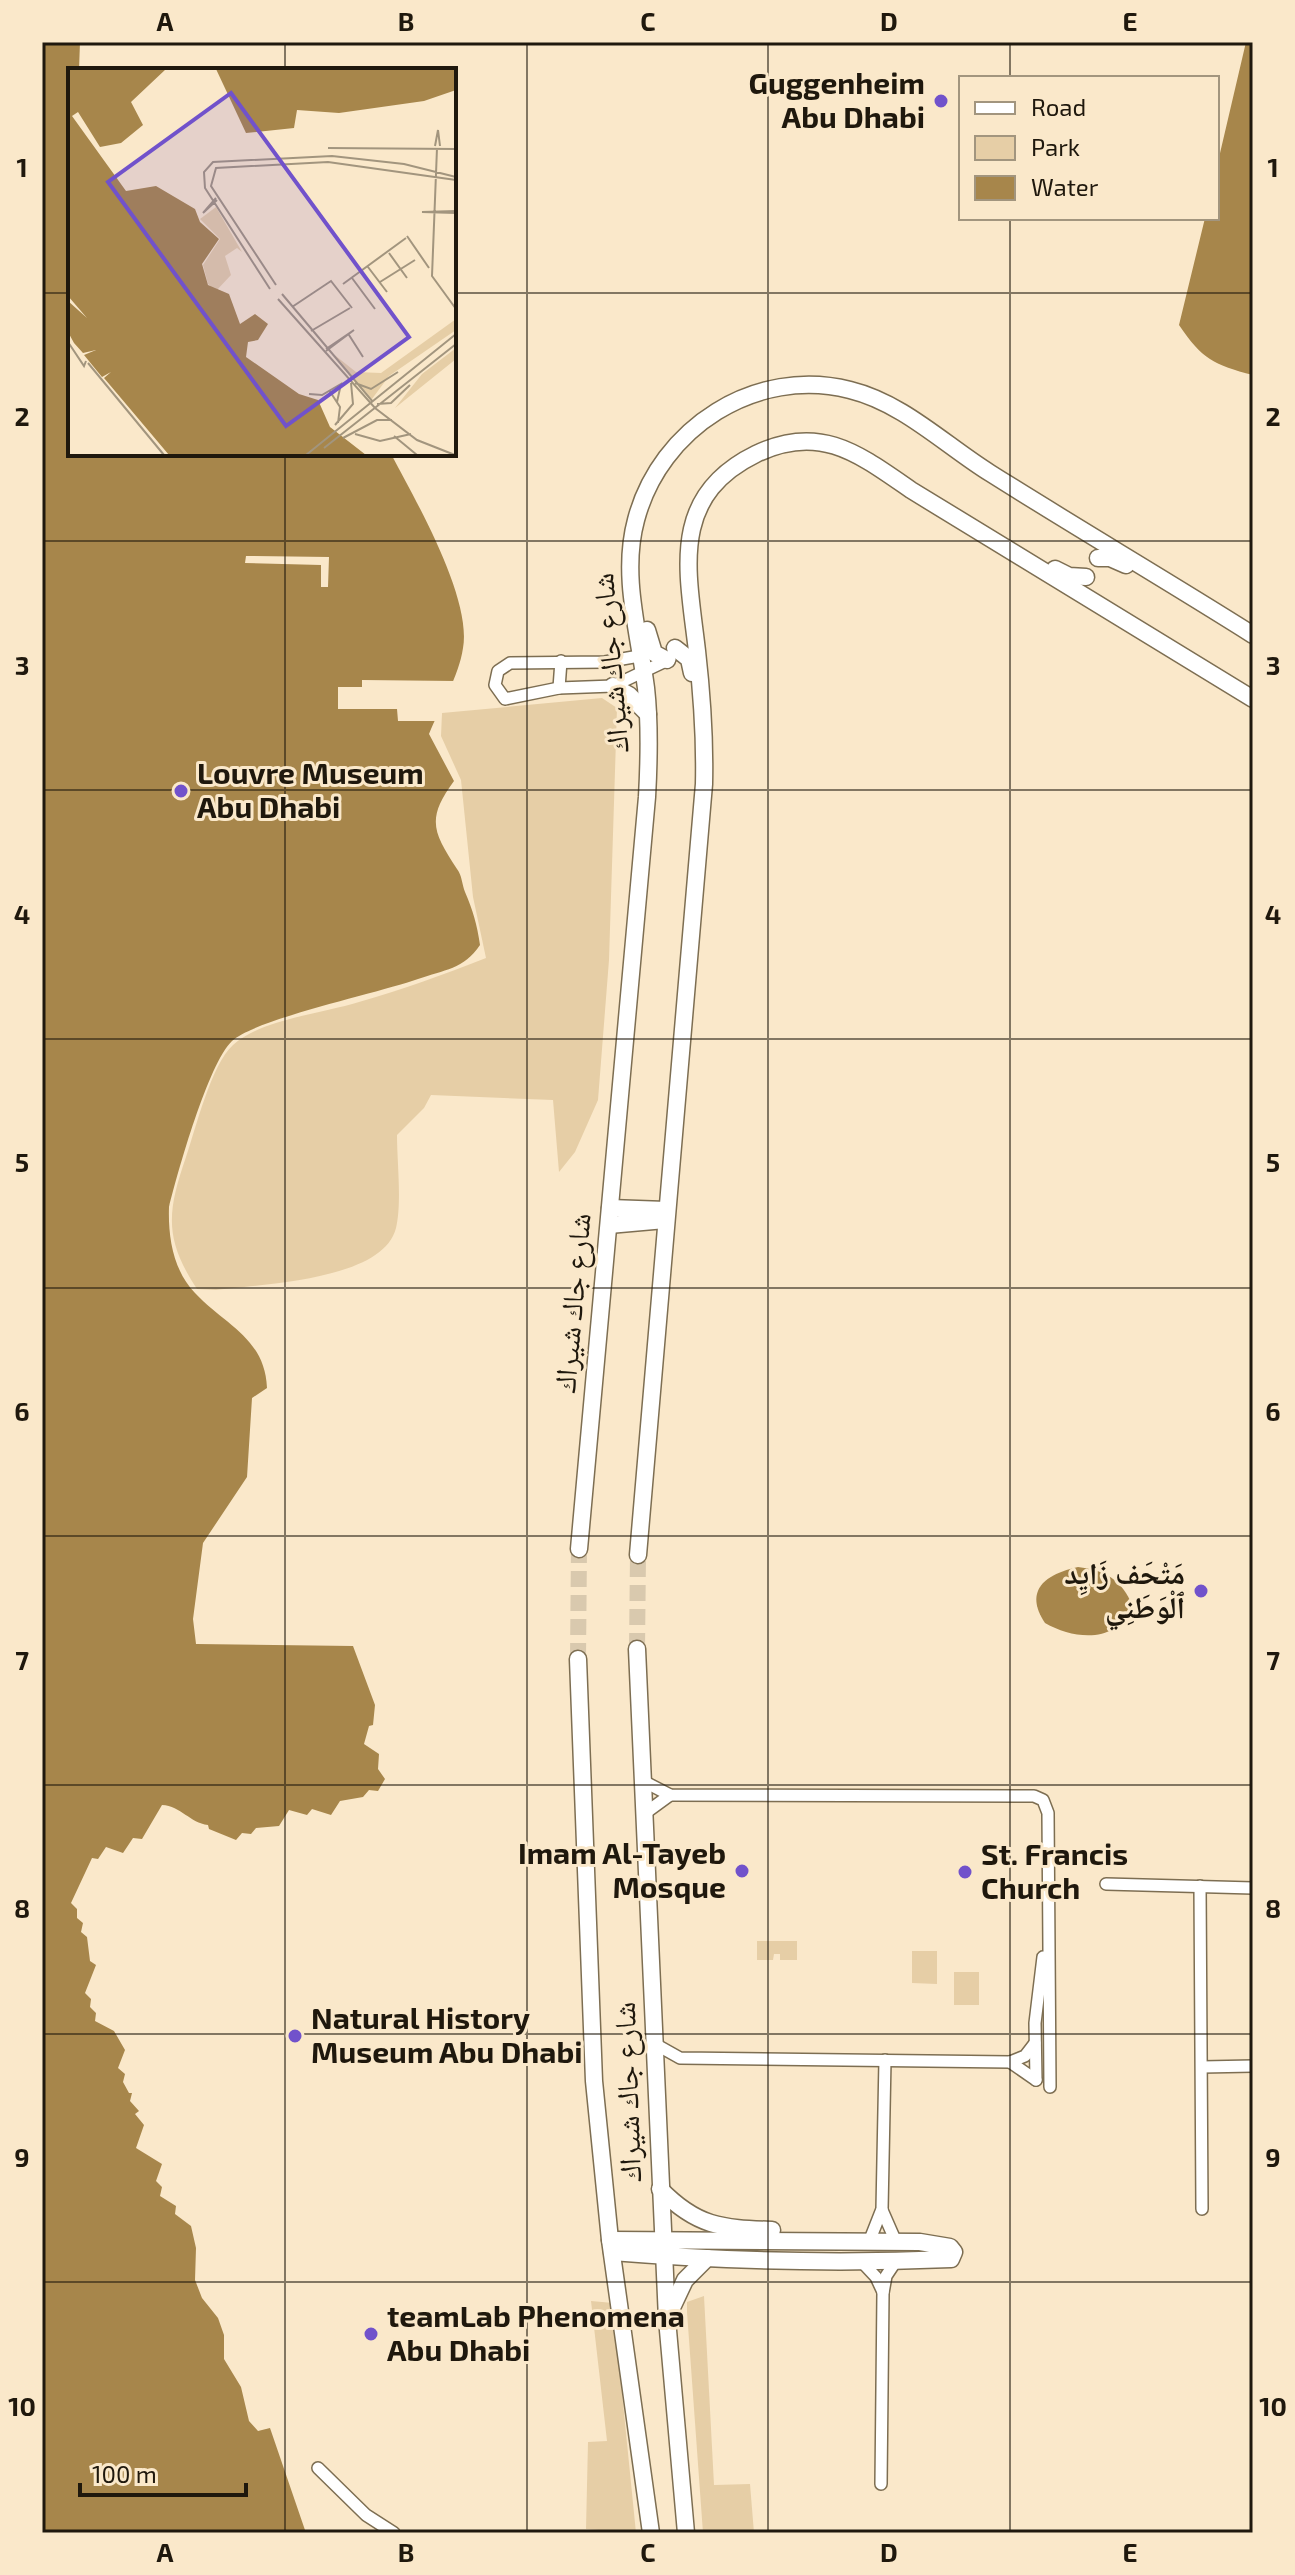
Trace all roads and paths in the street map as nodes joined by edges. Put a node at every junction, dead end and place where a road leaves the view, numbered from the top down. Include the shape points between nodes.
1 (1102, 551) junction
2 (1082, 584) junction
3 (1253, 635) edge
4 (670, 655) junction
5 (561, 661) junction
6 (613, 686) junction
7 (559, 688) junction
8 (1253, 699) edge
9 (648, 714) junction
10 (665, 1215) junction
11 (609, 1216) junction
12 (579, 1549) tunnel mouth
13 (638, 1555) tunnel mouth
14 (637, 1649) tunnel mouth
15 (578, 1659) tunnel mouth
16 (643, 1781) junction
17 (670, 1795) junction
18 (644, 1814) junction
19 (1106, 1884) dead end
20 (1200, 1886) junction
21 (1253, 1888) edge
22 (1047, 1939) junction
23 (1035, 2043) junction
24 (655, 2044) junction
25 (680, 2058) junction
26 (885, 2060) junction
27 (1010, 2062) junction
28 (1253, 2066) edge
29 (1202, 2067) junction
30 (656, 2073) junction
31 (1050, 2087) dead end
32 (660, 2189) junction
33 (882, 2209) junction
34 (1202, 2209) dead end
35 (819, 2241) junction
36 (869, 2242) junction
37 (896, 2242) junction
38 (611, 2246) junction
39 (664, 2248) junction
40 (707, 2258) junction
41 (861, 2261) junction
42 (896, 2261) junction
43 (883, 2293) junction
44 (667, 2319) junction
45 (318, 2468) dead end
46 (881, 2484) dead end
47 (394, 2533) edge
48 (651, 2533) edge
49 (686, 2533) edge

1 - 2 street
1 - 3 street, شارع جاك شيراك
1 - 4 street, شارع جاك شيراك via 893,407 834,387 771,389 723,407 677,443 645,493 635,521 630,565
2 - 4 street, شارع جاك شيراك via 955,517 866,458 842,447 803,441 756,454 714,485 693,520
2 - 8 street, شارع جاك شيراك
4 - 5 street
4 - 6 street
4 - 9 street, شارع جاك شيراك
4 - 10 street, شارع جاك شيراك via 704,742
5 - 7 street
5 - 7 street via 510,663 498,671 495,681 505,699
6 - 7 street
6 - 9 street
9 - 11 street, شارع جاك شيراك via 647,797
10 - 11 street
10 - 13 street, شارع جاك شيراك
11 - 12 street, شارع جاك شيراك
14 - 16 street, شارع جاك شيراك
15 - 38 street, شارع جاك شيراك via 594,2081
16 - 17 street
16 - 18 street, شارع جاك شيراك
17 - 18 street
17 - 22 street via 1038,1797 1048,1813
18 - 24 street, شارع جاك شيراك
19 - 20 street
20 - 21 street
20 - 29 street
22 - 23 street
22 - 31 street
23 - 27 street via 1025,2056
23 - 27 street via 1036,2080
24 - 25 street
24 - 30 street, شارع جاك شيراك
25 - 26 street
25 - 30 street
26 - 27 street
26 - 33 street
28 - 29 street
29 - 34 street
30 - 32 street, شارع جاك شيراك
32 - 35 street via 708,2225 795,2231
32 - 39 street, شارع جاك شيراك
33 - 36 street
33 - 37 street
35 - 36 street
35 - 39 street
36 - 37 street
37 - 42 street via 950,2247 954,2252 948,2260
38 - 39 street
38 - 48 street, شارع جاك شيراك
39 - 40 street
39 - 44 street, شارع جاك شيراك
40 - 41 street
40 - 44 street via 685,2280
41 - 42 street
41 - 43 street
42 - 43 street
43 - 46 street
44 - 49 street, شارع جاك شيراك
45 - 47 street via 366,2515

